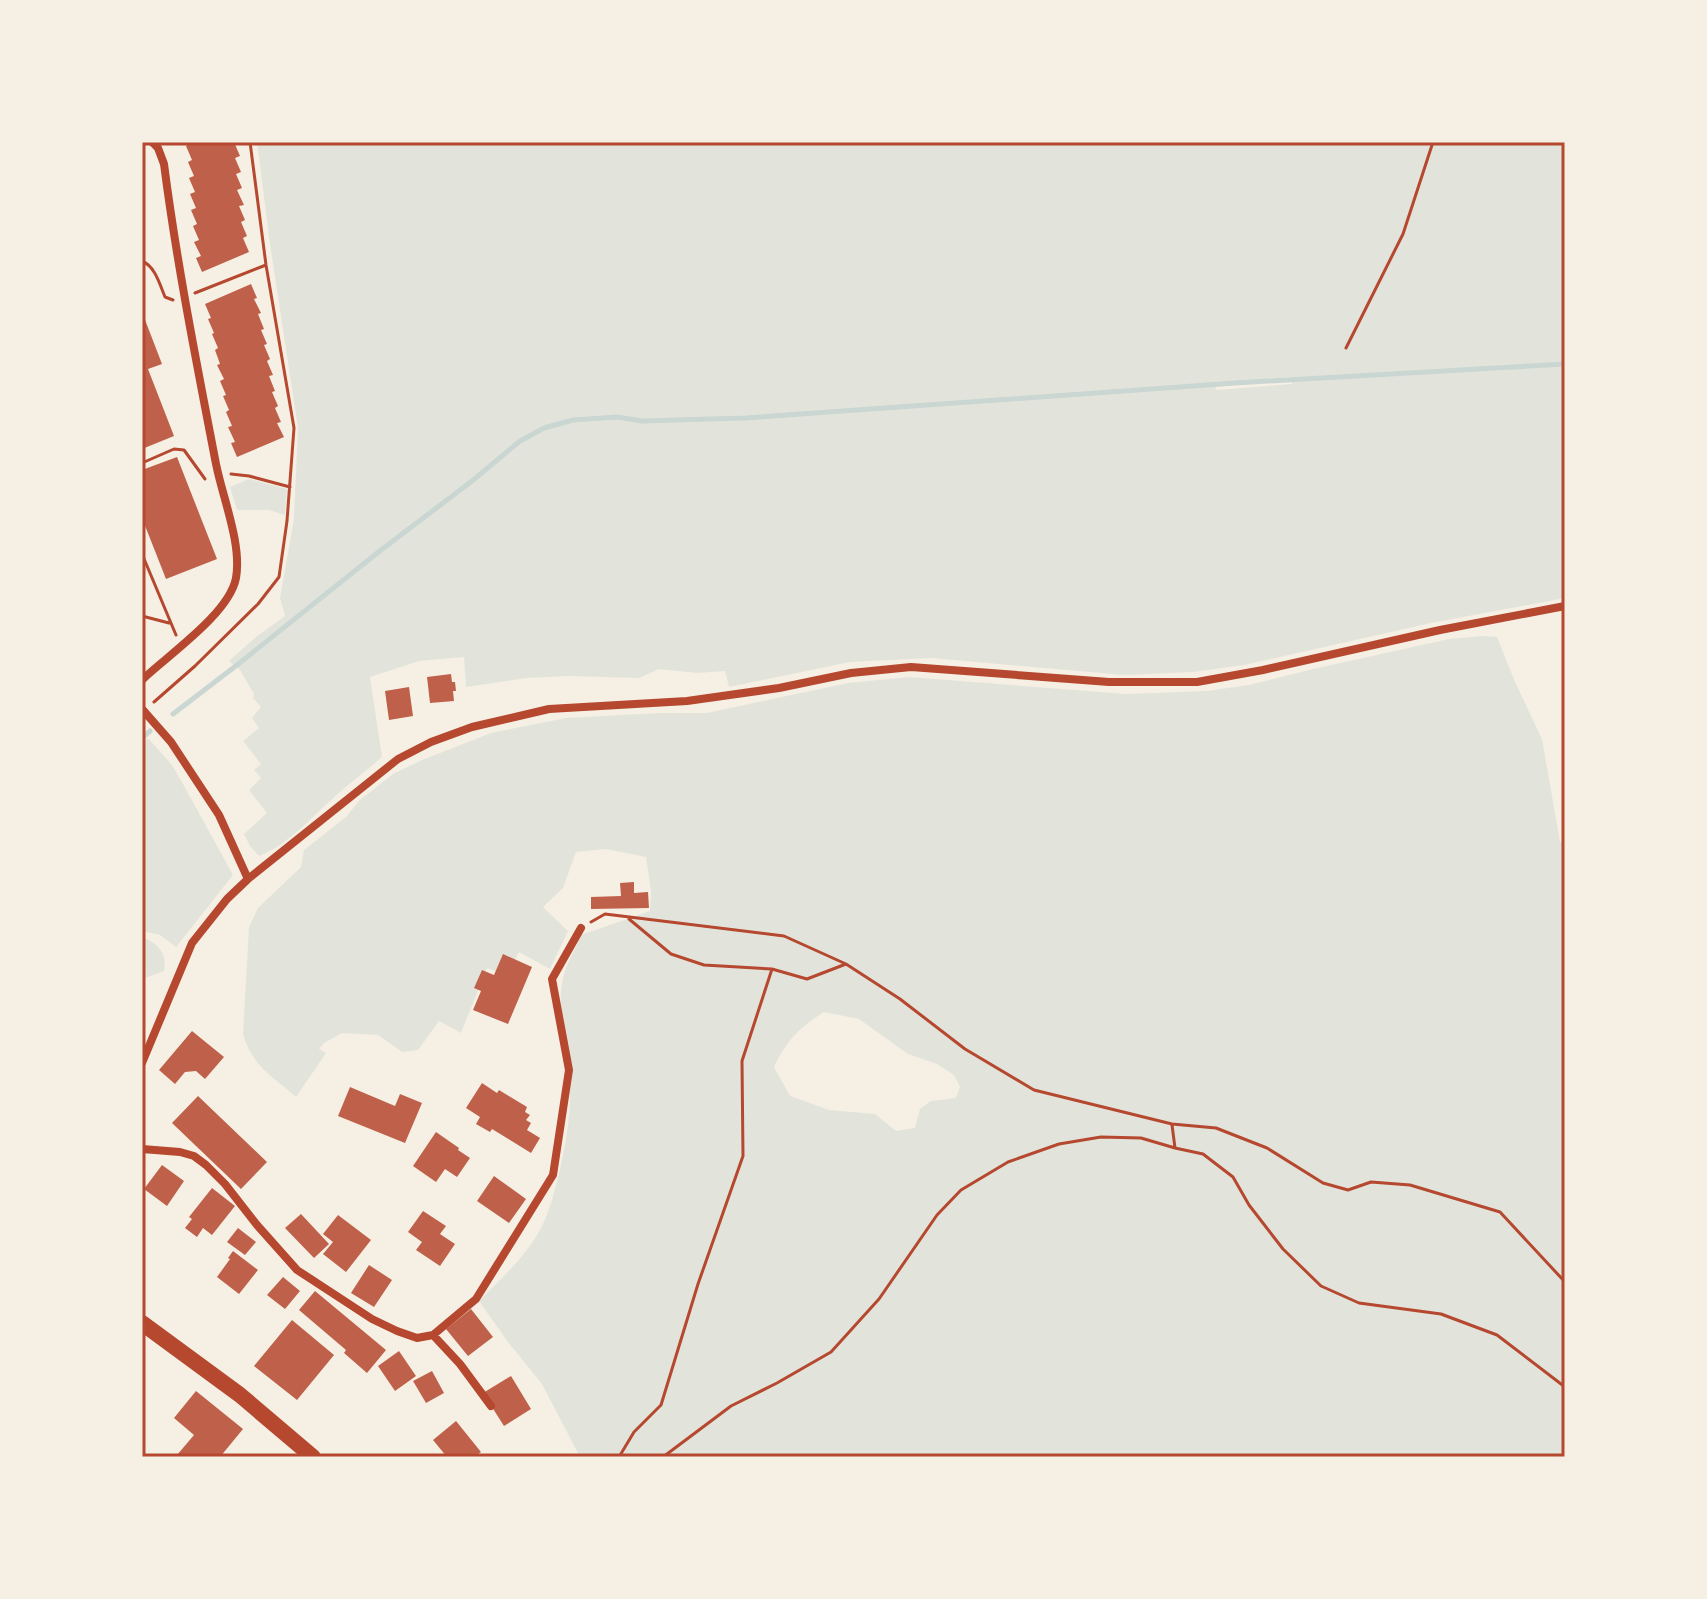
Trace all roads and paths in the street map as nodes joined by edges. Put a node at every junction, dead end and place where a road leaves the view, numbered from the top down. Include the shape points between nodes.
1 (152, 142) edge
2 (250, 142) edge
3 (1433, 142) edge
4 (142, 261) edge
5 (266, 265) junction
6 (183, 298) junction
7 (1346, 348) dead end
8 (142, 463) edge
9 (219, 476) junction
10 (290, 487) junction
11 (142, 554) edge
12 (1565, 606) edge
13 (142, 616) edge
14 (171, 624) junction
15 (184, 643) junction
16 (142, 680) edge
17 (143, 710) edge
18 (248, 879) junction
19 (626, 917) junction
20 (581, 928) joint
21 (846, 964) junction
22 (772, 969) junction
23 (142, 1063) edge
24 (1172, 1124) junction
25 (1175, 1148) junction
26 (142, 1149) edge
27 (1565, 1282) edge
28 (142, 1323) edge
29 (433, 1335) junction
30 (1565, 1387) edge
31 (491, 1406) dead end
32 (313, 1457) edge
33 (619, 1457) edge
34 (663, 1457) edge

1 - 6 street via 164,164
2 - 5 path
3 - 7 path via 1403,234
4 - 6 path via 154,272 165,297
5 - 6 path
5 - 10 path via 294,428
6 - 9 street
8 - 9 path via 184,450 203,478
9 - 10 path via 249,476
9 - 15 street via 236,578 222,605
10 - 17 path via 279,577 195,666
11 - 14 path
12 - 18 street via 1197,682 1109,682 911,667 687,701 549,709 472,727 398,759
13 - 14 path
14 - 15 path
15 - 16 street
17 - 18 street via 219,815
18 - 23 street via 192,943
19 - 20 path via 605,914
19 - 21 path via 784,936
19 - 22 path via 671,954 704,965
20 - 29 street via 552,979 569,1070 553,1175 476,1299
21 - 22 path via 807,979
21 - 24 path via 965,1049 1034,1090
22 - 33 path via 742,1061 743,1156 661,1405 634,1432
24 - 25 path
24 - 27 path via 1216,1128 1267,1148 1323,1183 1348,1190 1371,1182 1410,1185 1500,1212
25 - 30 path via 1203,1154 1233,1177 1283,1249 1321,1286 1359,1303 1441,1314 1497,1335
25 - 34 path via 1141,1138 1059,1144 1008,1162 961,1190 937,1215 879,1299 831,1352 731,1406
26 - 29 street via 194,1156 225,1184 297,1270 397,1331 417,1338
28 - 32 main road
29 - 31 street

